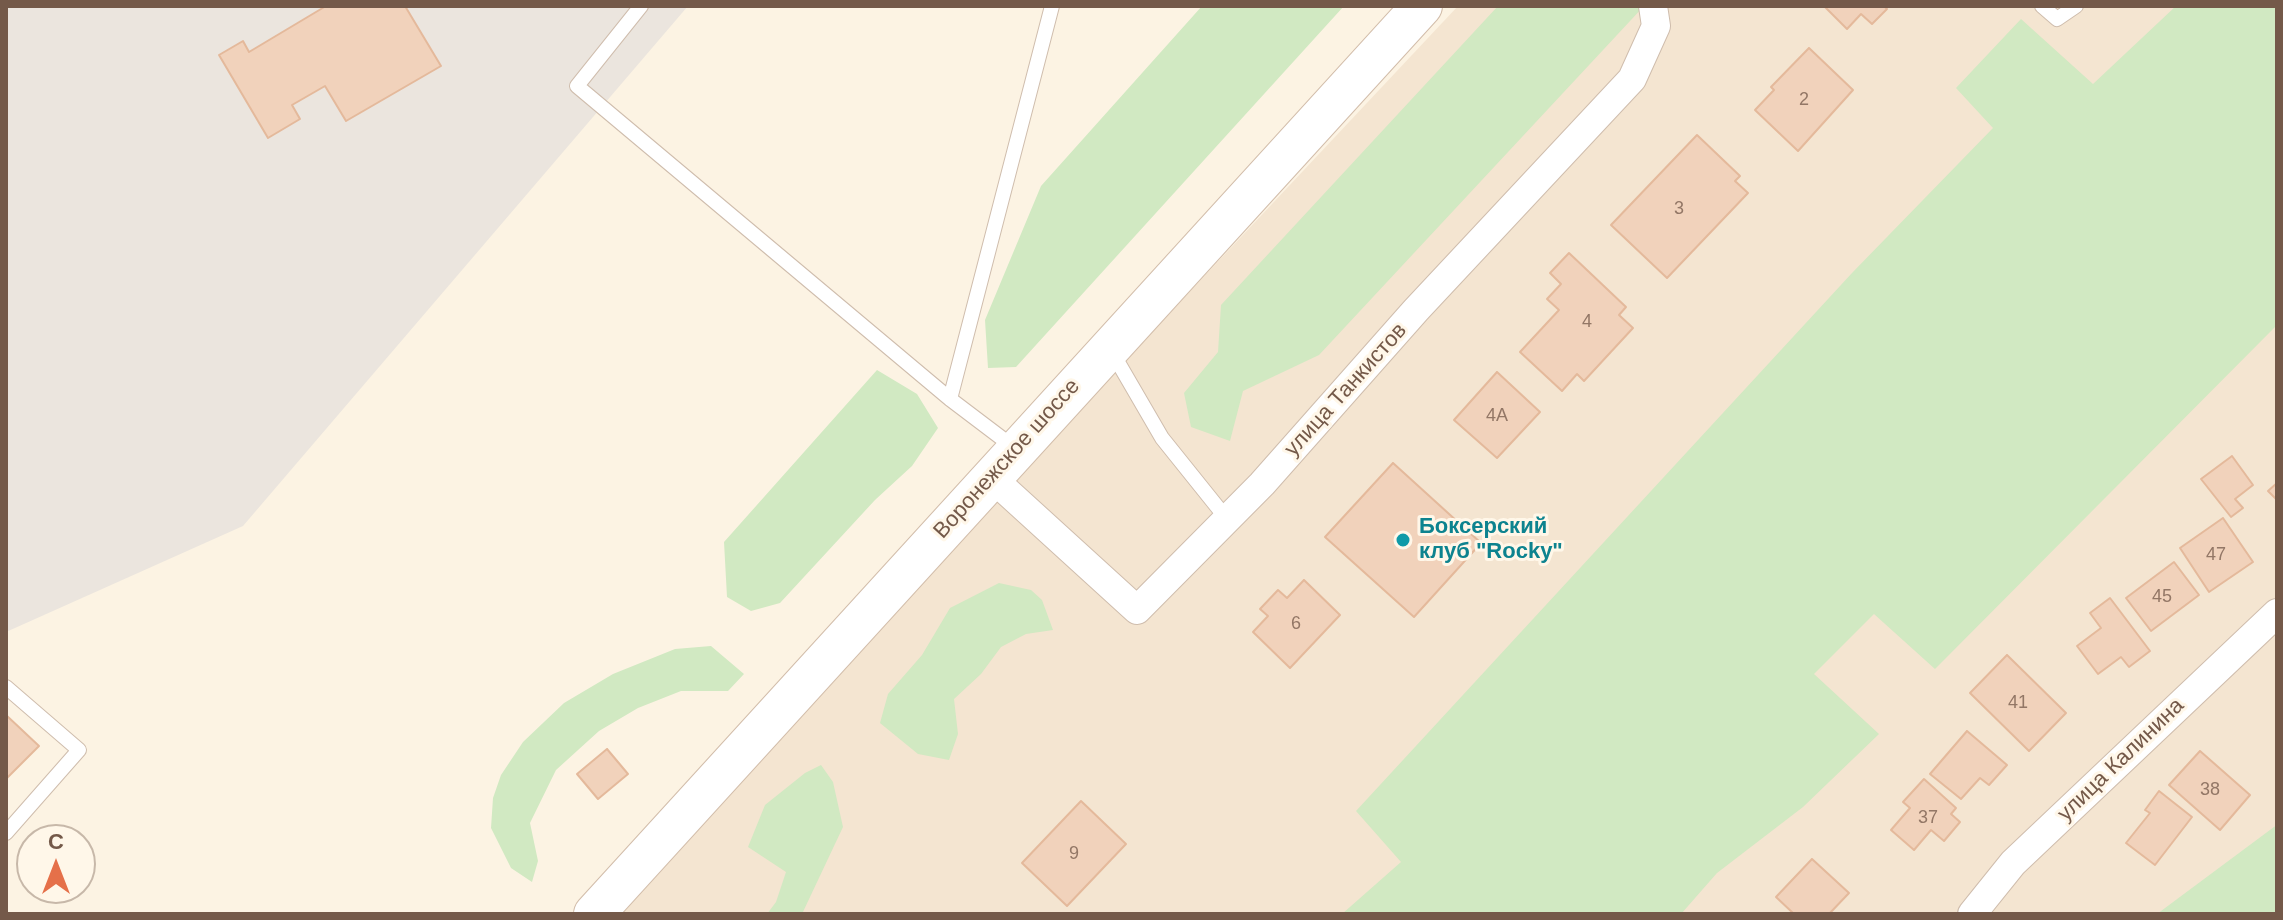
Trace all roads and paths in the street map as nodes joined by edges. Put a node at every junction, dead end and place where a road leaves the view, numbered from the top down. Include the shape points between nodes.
1 (641, 6) edge
2 (1052, 6) edge
3 (1422, 6) edge
4 (1653, 6) edge
5 (2042, 6) edge
6 (2076, 6) edge
7 (1110, 347) junction
8 (950, 399) junction
9 (1004, 463) junction
10 (1227, 519) junction
11 (2277, 613) edge
12 (6, 687) edge
13 (6, 833) edge
14 (594, 914) edge
15 (1972, 914) edge

1 - 8 lane via 577,86
2 - 8 lane
3 - 7 main road, Воронежское шоссе
4 - 10 street, улица Танкистов via 1656,26 1632,79
5 - 6 lane via 2057,19
7 - 9 main road, Воронежское шоссе
7 - 10 lane via 1162,438
8 - 9 lane
9 - 10 street, улица Танкистов via 1137,610
9 - 14 main road, Воронежское шоссе
11 - 15 street, улица Калинина via 2013,863
12 - 13 lane via 79,750

